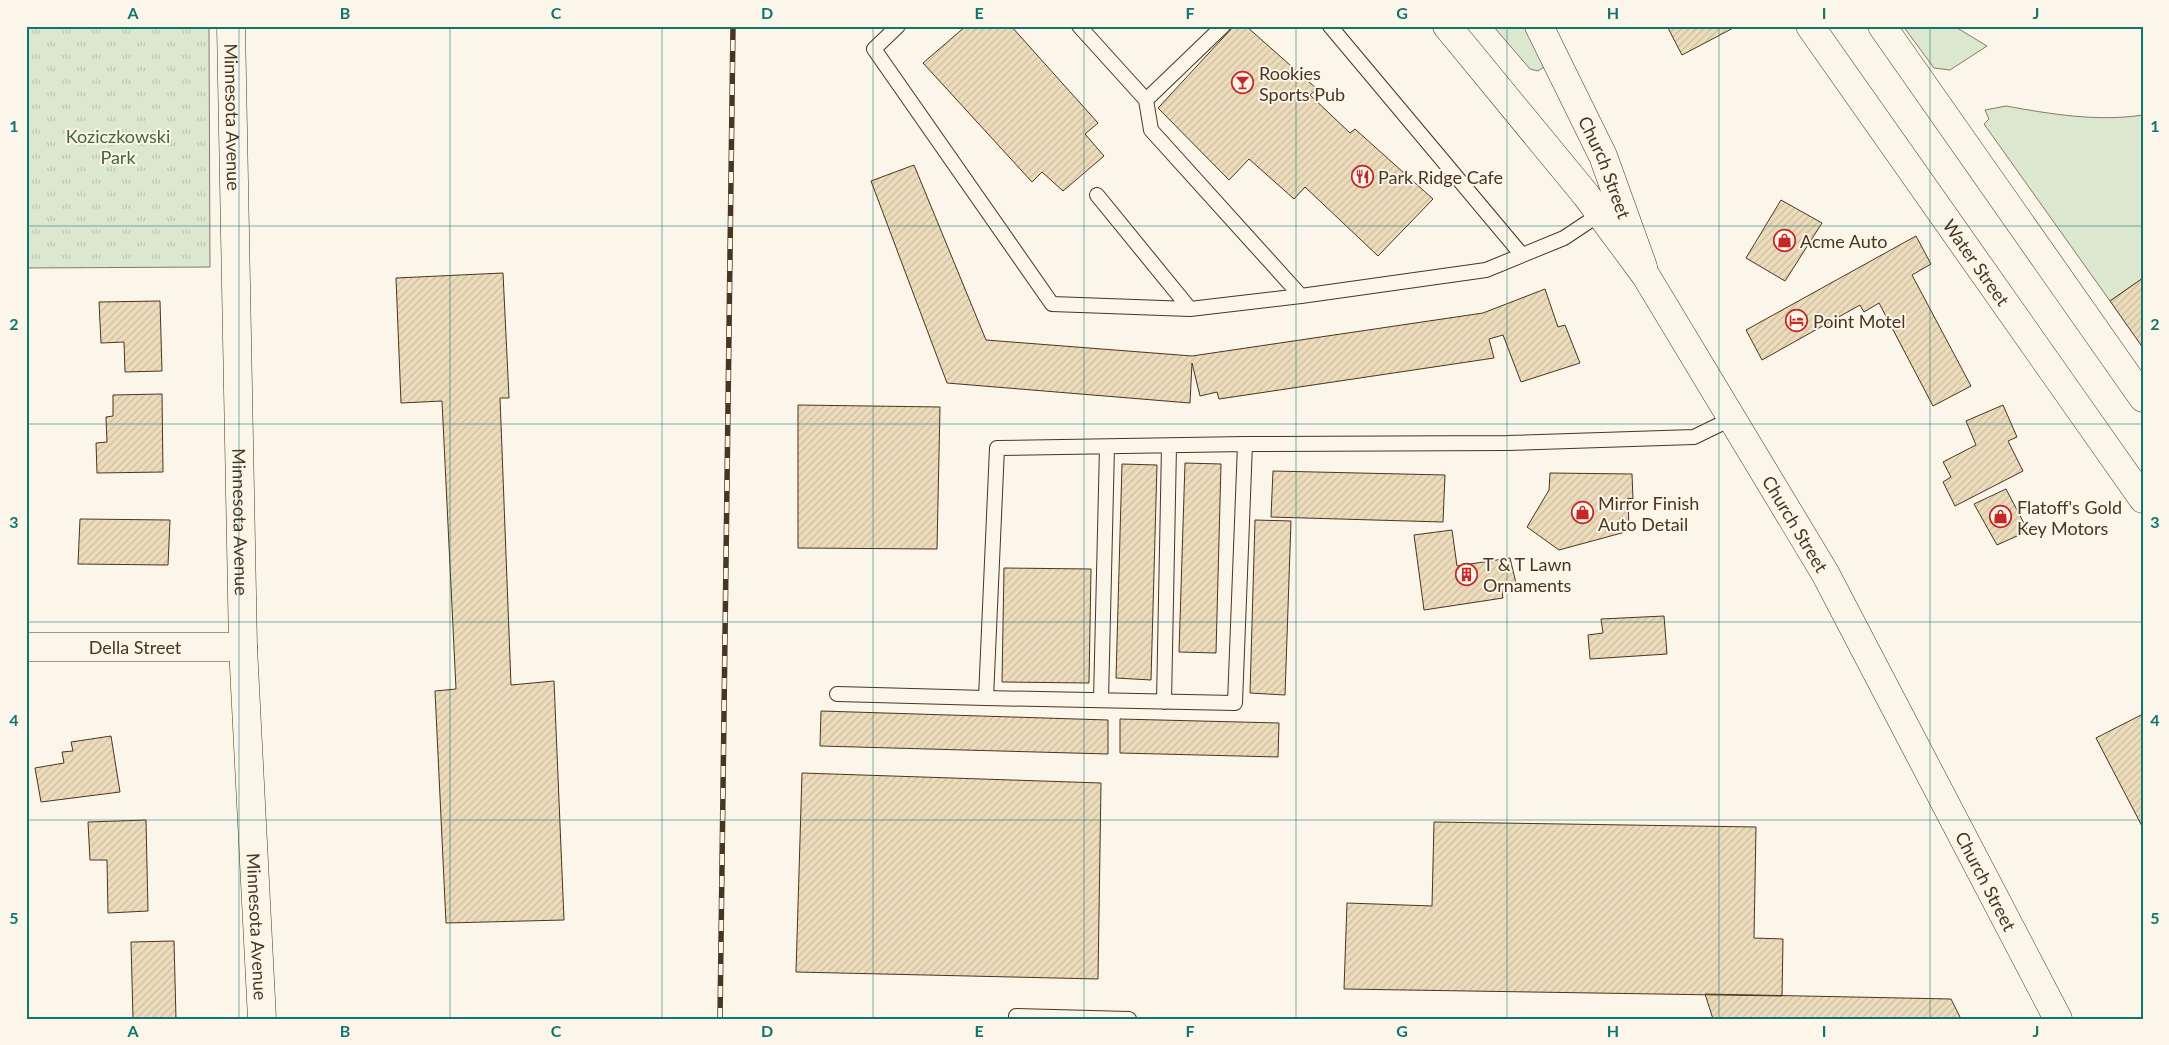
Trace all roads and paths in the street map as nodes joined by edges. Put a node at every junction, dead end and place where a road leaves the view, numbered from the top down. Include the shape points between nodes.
1 (231, 26) edge
2 (898, 26) edge
3 (1079, 26) edge
4 (1223, 26) edge
5 (1330, 26) edge
6 (1447, 26) edge
7 (1539, 26) edge
8 (1810, 26) edge
9 (1882, 26) edge
10 (1146, 100) junction
11 (1097, 195) dead end
12 (1600, 214) junction
13 (1522, 255) junction
14 (1646, 276) junction
15 (1301, 296) junction
16 (1190, 309) junction
17 (2143, 398) edge
18 (1733, 418) junction
19 (1245, 444) junction
20 (1170, 446) junction
21 (1107, 447) junction
22 (2143, 499) edge
23 (26, 647) edge
24 (243, 647) junction
25 (837, 694) dead end
26 (986, 698) junction
27 (1101, 700) junction
28 (1164, 702) junction
29 (262, 1019) edge
30 (1016, 1019) edge
31 (1129, 1019) edge
32 (2058, 1019) edge

1 - 24 main road, Minnesota Avenue
2 - 16 lane via 874,49 1052,304
3 - 10 lane
4 - 10 lane
5 - 13 lane
6 - 12 main road
7 - 14 main road, Church Street via 1603,156
8 - 22 main road, Water Street
9 - 17 main road
10 - 15 lane via 1150,130
11 - 16 lane
12 - 13 lane via 1564,238
12 - 14 main road
13 - 15 lane via 1486,270
14 - 18 main road, Church Street
15 - 16 lane
18 - 19 lane via 1694,437 1507,443
18 - 32 main road, Church Street via 1825,573
19 - 20 lane
19 - 28 lane via 1235,703
20 - 21 lane
20 - 28 lane
21 - 26 lane via 997,448
21 - 27 lane
23 - 24 main road, Della Street
24 - 29 main road, Minnesota Avenue
25 - 26 lane
26 - 27 lane
27 - 28 lane
30 - 31 lane via 1016,1016

